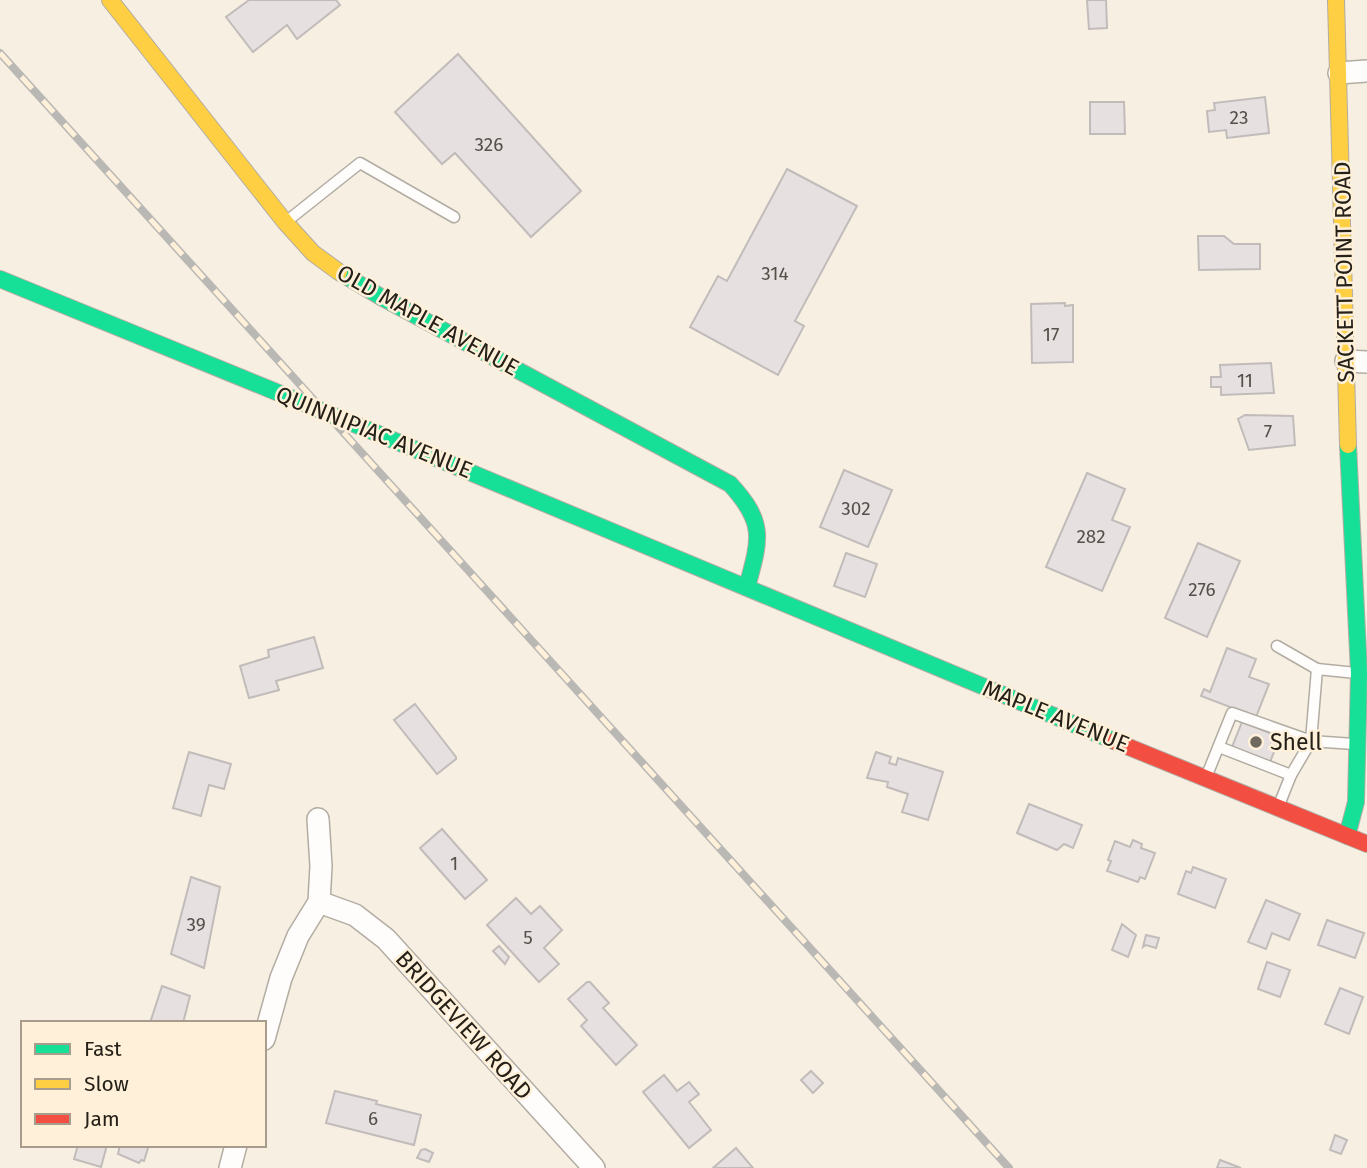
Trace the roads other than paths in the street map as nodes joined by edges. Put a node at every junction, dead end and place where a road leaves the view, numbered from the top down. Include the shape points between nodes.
1 (110, 0) edge
2 (1336, 0) edge
3 (1367, 71) edge
4 (1339, 73) junction
5 (454, 217) dead end
6 (285, 222) junction
7 (0, 279) edge
8 (1356, 361) edge
9 (747, 587) junction
10 (1277, 646) dead end
11 (1317, 669) junction
12 (1359, 673) junction
13 (1311, 741) junction
14 (1358, 745) junction
15 (1219, 747) junction
16 (1291, 775) junction
17 (1206, 778) junction
18 (1278, 808) junction
19 (318, 819) dead end
20 (1347, 836) junction
21 (1367, 844) edge
22 (319, 902) junction
23 (266, 1032) edge
24 (235, 1147) edge
25 (230, 1168) edge
26 (594, 1168) edge

1 - 6 street, OLD MAPLE AVENUE
2 - 4 street, SACKETT POINT ROAD
3 - 4 street
4 - 8 street, SACKETT POINT ROAD
5 - 6 lane via 360,163
6 - 9 street, OLD MAPLE AVENUE via 313,253 371,292 730,484 747,501 757,522 758,547
7 - 9 street, QUINNIPIAC AVENUE, bridge
8 - 12 street, SACKETT POINT ROAD
9 - 17 street, MAPLE AVENUE
10 - 11 lane
11 - 12 lane
11 - 13 lane
12 - 14 street, SACKETT POINT ROAD
13 - 14 lane
13 - 15 lane via 1232,713
13 - 16 lane
14 - 20 street, SACKETT POINT ROAD via 1356,802
15 - 16 lane
15 - 17 lane
16 - 18 lane
17 - 18 street, MAPLE AVENUE
18 - 20 street, MAPLE AVENUE
19 - 22 street
20 - 21 street, MAPLE AVENUE
22 - 23 street via 298,936
22 - 26 street, BRIDGEVIEW ROAD via 355,915 386,939
24 - 25 street

